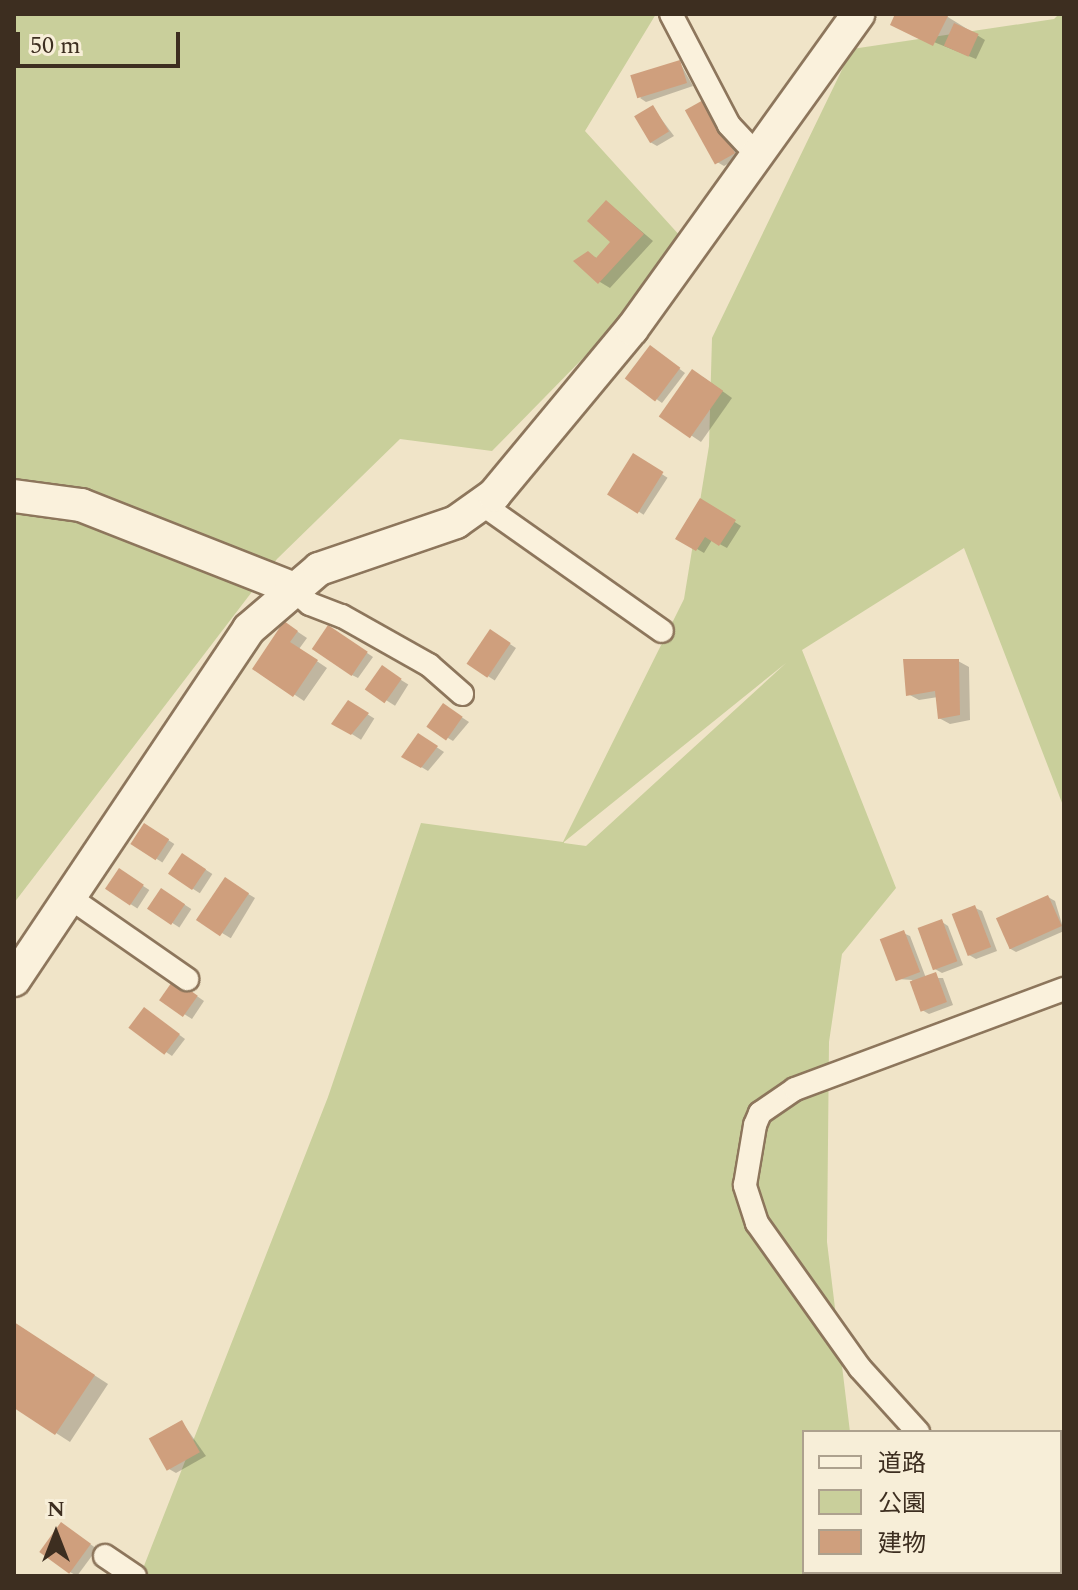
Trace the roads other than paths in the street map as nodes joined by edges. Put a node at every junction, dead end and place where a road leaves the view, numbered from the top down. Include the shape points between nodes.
1 (671, 14) edge
2 (858, 14) edge
3 (746, 143) dead end
4 (14, 496) edge
5 (482, 504) junction
6 (292, 588) junction
7 (662, 631) dead end
8 (462, 694) dead end
9 (69, 897) junction
10 (187, 979) dead end
11 (14, 980) edge
12 (1064, 989) edge
13 (916, 1430) edge
14 (105, 1556) dead end
15 (135, 1576) edge

1 - 3 street via 729,125
2 - 5 street via 632,329 540,443
4 - 6 street via 81,505
5 - 6 street via 456,522 319,569
5 - 7 street
6 - 8 street via 310,604 429,665
6 - 9 street via 249,629
9 - 10 street
9 - 11 street
12 - 13 street via 795,1089 760,1113 755,1125 745,1185 757,1223 860,1368
14 - 15 street

